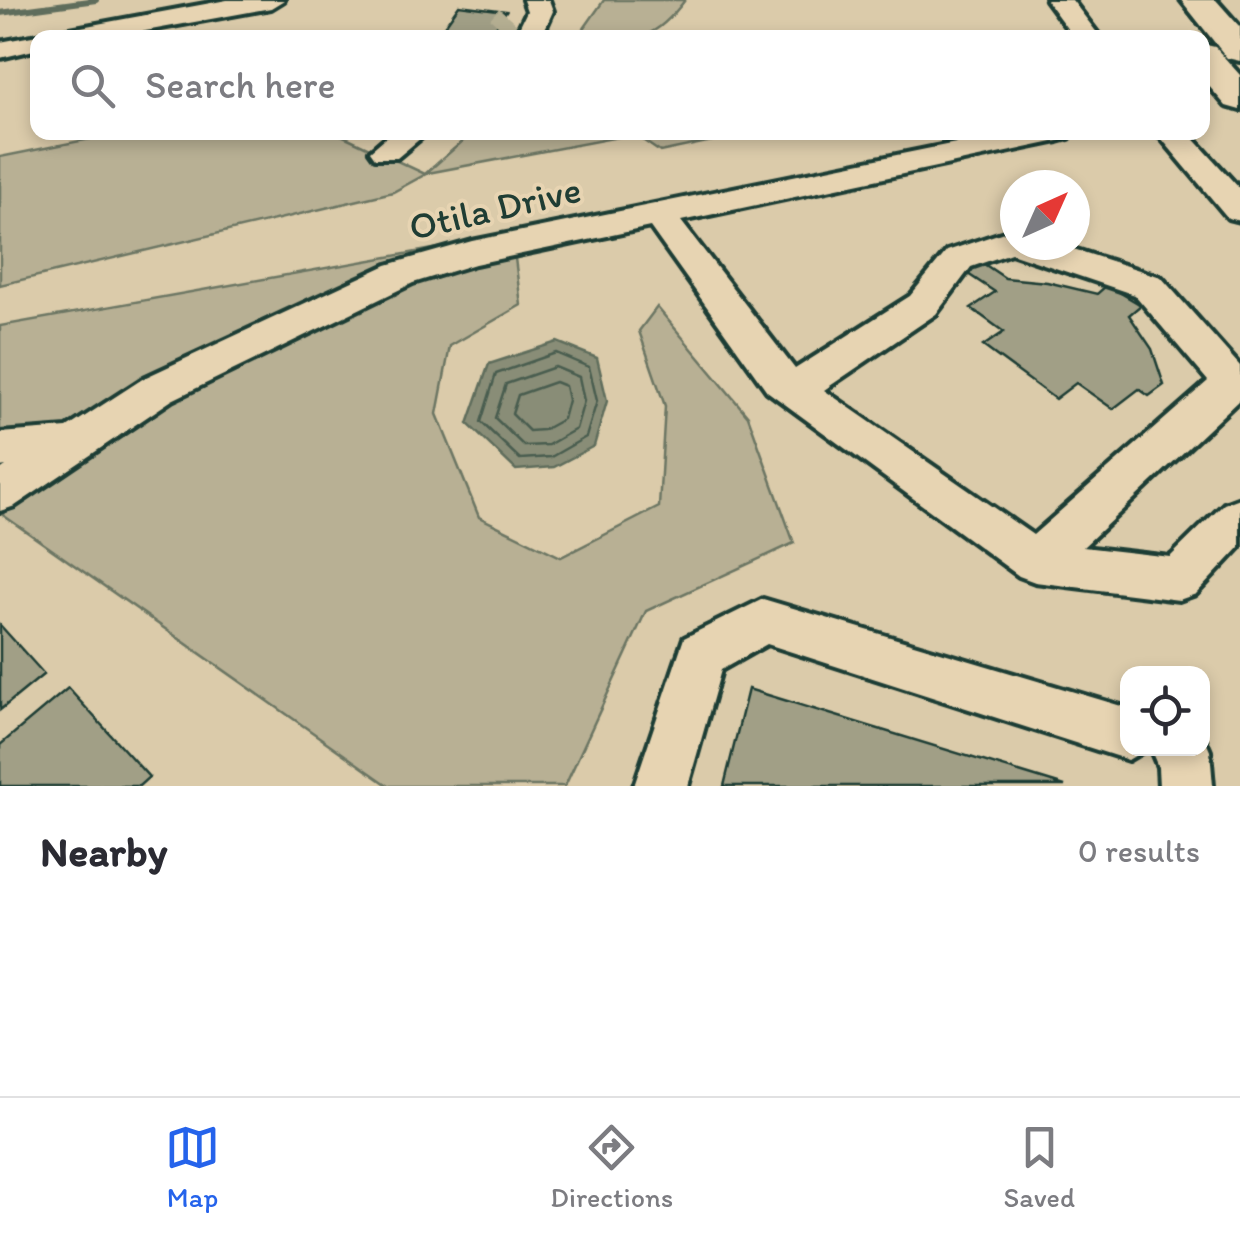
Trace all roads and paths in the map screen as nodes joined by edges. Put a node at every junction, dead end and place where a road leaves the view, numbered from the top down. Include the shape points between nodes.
1 (270, 0) edge
2 (1037, 0) edge
3 (536, 2) edge
4 (1062, 6) edge
5 (103, 30) edge
6 (513, 30) tunnel mouth
7 (1082, 30) edge
8 (1210, 33) edge
9 (30, 44) edge
10 (0, 50) edge
11 (1240, 50) edge
12 (1210, 64) edge
13 (1240, 98) edge
14 (403, 140) edge
15 (1020, 140) edge
16 (1179, 140) edge
17 (386, 152) dead end
18 (1240, 210) edge
19 (659, 215) junction
20 (1000, 245) edge
21 (1069, 260) edge
22 (1236, 386) edge
23 (794, 390) junction
24 (76, 444) junction
25 (0, 450) edge
26 (0, 493) edge
27 (1240, 517) edge
28 (1035, 562) junction
29 (1120, 732) edge
30 (1184, 756) edge
31 (660, 786) edge
32 (1186, 786) edge

1 - 5 street
2 - 4 street
3 - 6 street via 540,11
4 - 7 street
8 - 11 main road
9 - 10 street
12 - 13 main road
14 - 17 street
15 - 19 street, Otila Drive
16 - 18 street
19 - 23 street
19 - 24 street, Otila Drive via 400,274 158,388
20 - 23 street via 959,259 923,304
21 - 22 street via 1148,286
22 - 28 street
23 - 28 street
24 - 25 street
24 - 26 street, Otila Drive
27 - 28 street via 1179,580
29 - 31 street via 762,621 702,655
30 - 32 street

